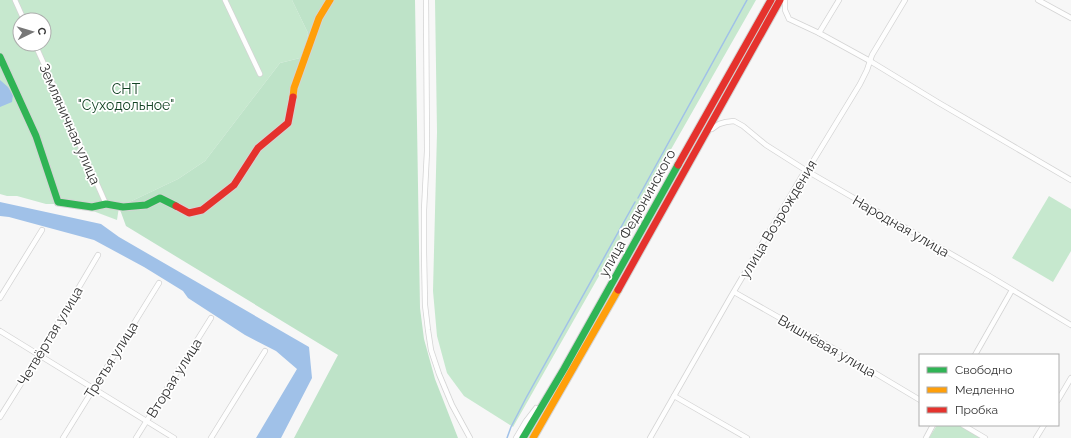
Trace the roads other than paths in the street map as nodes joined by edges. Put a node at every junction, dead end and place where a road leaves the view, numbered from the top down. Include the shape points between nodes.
1 (15, 0) edge
2 (225, 0) edge
3 (330, 0) edge
4 (426, 0) edge
5 (771, 0) edge
6 (780, 0) edge
7 (785, 0) edge
8 (839, 0) edge
9 (905, 0) edge
10 (1038, 0) edge
11 (20, 12) edge
12 (1071, 18) edge
13 (819, 33) junction
14 (38, 52) edge
15 (0, 57) edge
16 (870, 61) junction
17 (260, 74) dead end
18 (707, 132) junction
19 (807, 171) junction
20 (1071, 180) edge
21 (106, 204) junction
22 (42, 230) dead end
23 (98, 255) dead end
24 (159, 283) dead end
25 (1012, 290) junction
26 (734, 292) junction
27 (0, 298) edge
28 (211, 318) dead end
29 (1071, 325) edge
30 (0, 331) edge
31 (265, 351) dead end
32 (976, 354) edge
33 (39, 355) junction
34 (1071, 378) edge
35 (93, 388) junction
36 (553, 388) junction
37 (674, 396) junction
38 (1059, 398) edge
39 (919, 399) edge
40 (546, 415) junction
41 (0, 417) edge
42 (147, 421) junction
43 (932, 426) edge
44 (965, 426) edge
45 (1043, 426) edge
46 (63, 438) edge
47 (136, 438) edge
48 (174, 438) edge
49 (211, 438) edge
50 (470, 438) edge
51 (516, 438) edge
52 (523, 438) edge
53 (533, 438) edge
54 (537, 438) edge
55 (650, 438) edge
56 (747, 438) edge
57 (926, 438) edge
58 (985, 438) edge
59 (1036, 438) edge

1 - 11 street
2 - 17 street
3 - 21 main road via 319,18 294,88 288,123 258,148 234,185 202,210 188,212 160,198 146,205 123,207
4 - 50 street via 425,305 431,350 439,374
5 - 36 main road, улица Федюнинского
6 - 18 main road, улица Федюнинского
7 - 13 street via 785,10 789,19
8 - 13 street
9 - 16 street, улица Возрождения
10 - 12 street
13 - 16 street
14 - 21 street, Земляничная улица
15 - 21 main road via 36,136 58,202 92,207
16 - 19 street, улица Возрождения
16 - 20 street
18 - 19 street, Народная улица via 719,124 734,121
18 - 40 main road, улица Федюнинского
19 - 25 street, Народная улица
19 - 26 street, улица Возрождения
22 - 27 street
23 - 33 street, Четвёртая улица
24 - 35 street, Третья улица
25 - 29 street, Народная улица
25 - 32 street
26 - 37 street, улица Возрождения
26 - 39 street, Вишнёвая улица
28 - 42 street, Вторая улица
30 - 33 street
31 - 49 street
33 - 35 street
33 - 41 street, Четвёртая улица
34 - 38 street
35 - 42 street
35 - 46 street, Третья улица
36 - 51 street via 526,421
36 - 52 main road, улица Федюнинского
37 - 55 street, улица Возрождения
37 - 56 street
40 - 53 main road, улица Федюнинского
40 - 54 street
42 - 47 street, Вторая улица
42 - 48 street
43 - 57 street
44 - 58 street
45 - 59 street

